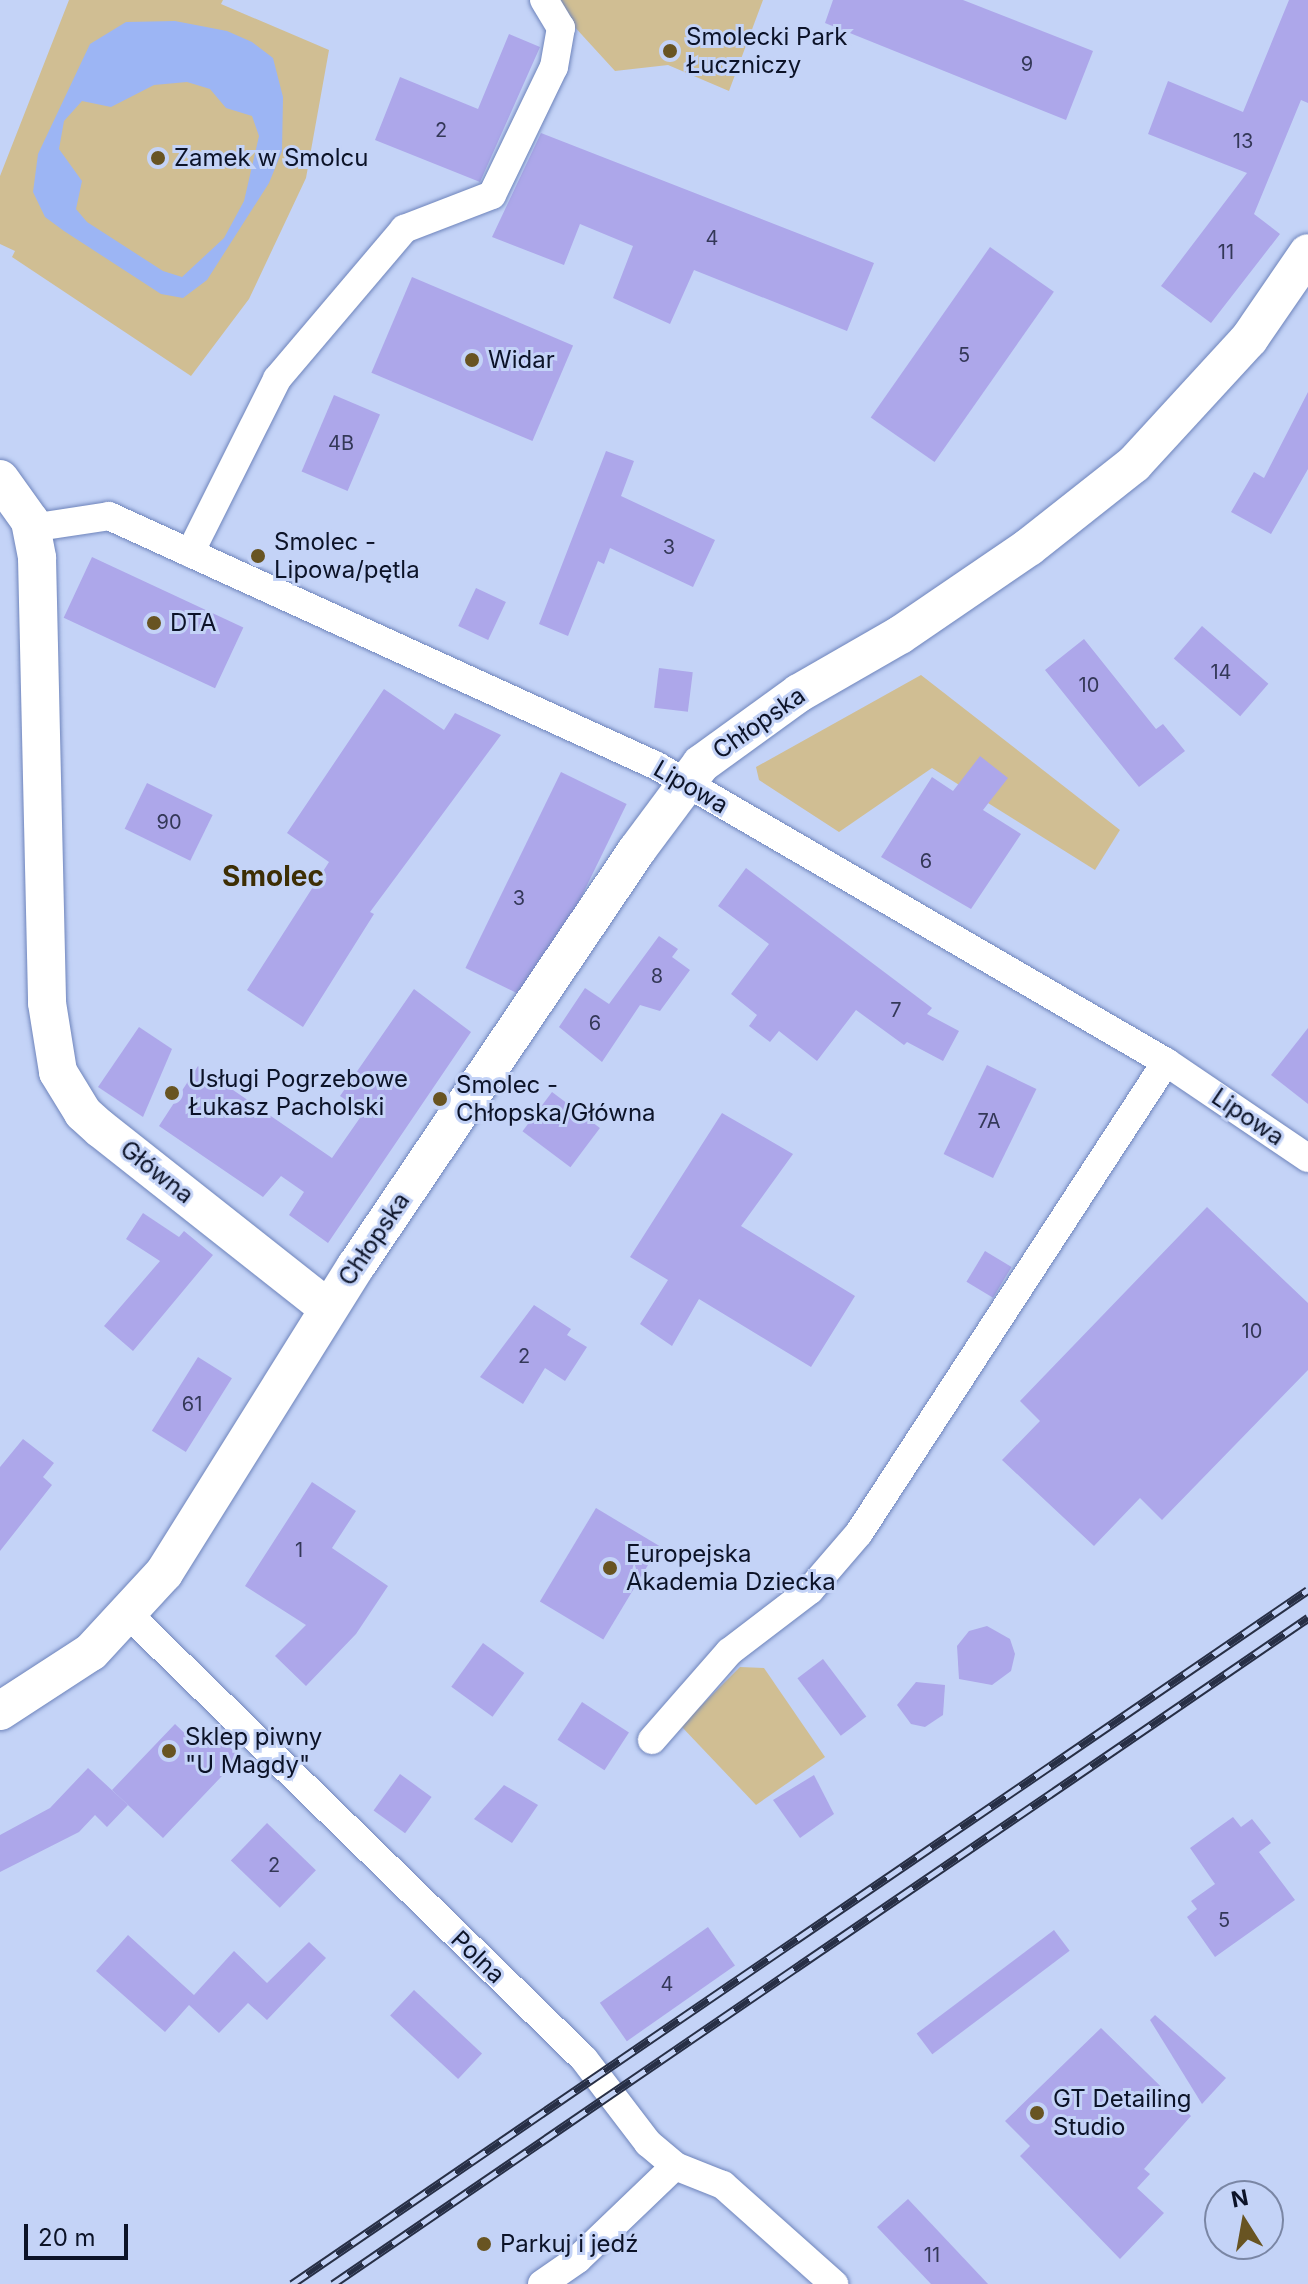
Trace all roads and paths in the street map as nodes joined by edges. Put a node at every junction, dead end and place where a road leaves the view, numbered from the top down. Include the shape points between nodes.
1 (544, 0) edge
2 (1308, 253) edge
3 (0, 479) edge
4 (31, 528) junction
5 (190, 553) junction
6 (685, 783) junction
7 (1166, 1062) junction
8 (1308, 1158) edge
9 (328, 1308) junction
10 (130, 1616) junction
11 (0, 1711) edge
12 (652, 1740) dead end
13 (675, 2166) junction
14 (542, 2284) edge
15 (834, 2284) edge

1 - 5 street via 561,28 554,67 492,195 404,229 277,379
2 - 6 street, Chłopska via 1249,339 1134,464 959,595 722,745
3 - 4 street, Główna via 21,504
4 - 5 street, Lipowa via 109,516
4 - 9 street, Główna via 39,626 47,1003 58,1072 83,1113 101,1129
5 - 6 street, Lipowa
6 - 7 street, Lipowa
6 - 9 street, Chłopska
7 - 8 street, Lipowa
7 - 12 street via 859,1533 810,1590 729,1652
9 - 10 street via 164,1573
10 - 11 street via 91,1652
10 - 13 street, Polna via 584,2059 621,2112
13 - 14 street via 578,2259
13 - 15 street, Polna via 723,2185

